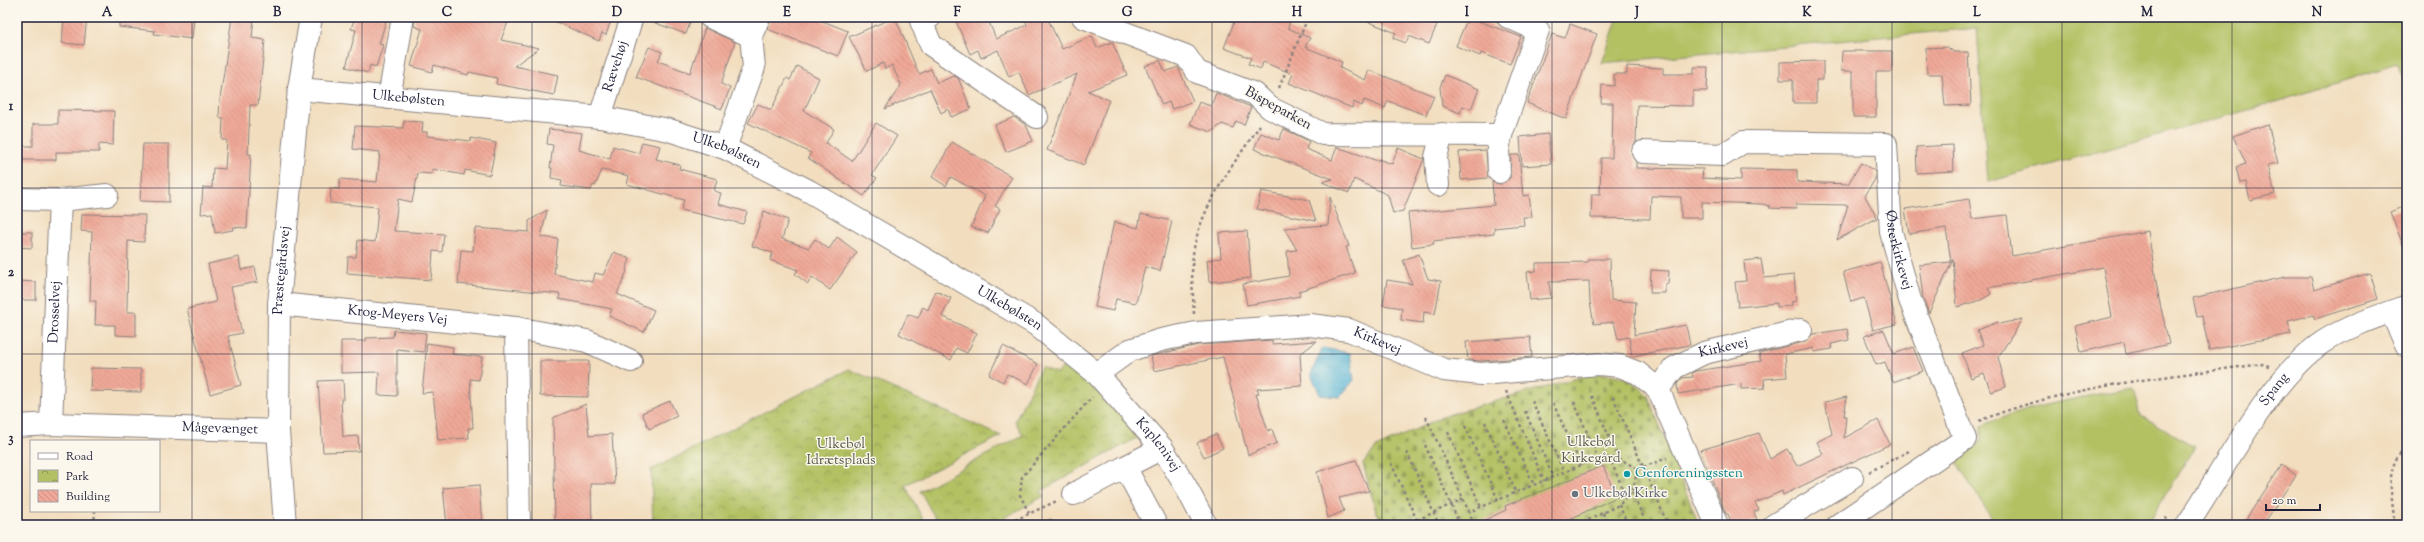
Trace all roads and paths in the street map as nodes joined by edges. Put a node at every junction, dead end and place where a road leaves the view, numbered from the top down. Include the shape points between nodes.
1 (311, 17) edge
2 (403, 17) edge
3 (632, 17) edge
4 (710, 17) edge
5 (930, 17) edge
6 (1083, 17) edge
7 (1308, 17) edge
8 (1508, 17) edge
9 (755, 27) edge
10 (299, 89) junction
11 (389, 98) junction
12 (1270, 108) junction
13 (600, 117) junction
14 (1037, 117) dead end
15 (1442, 134) junction
16 (1501, 135) junction
17 (725, 148) junction
18 (1643, 152) dead end
19 (1499, 172) dead end
20 (1438, 185) dead end
21 (107, 195) dead end
22 (17, 199) edge
23 (60, 200) junction
24 (279, 304) junction
25 (2399, 309) edge
26 (516, 328) junction
27 (1801, 330) dead end
28 (1196, 333) junction
29 (2407, 346) edge
30 (631, 361) dead end
31 (2290, 373) junction
32 (1100, 378) junction
33 (1658, 389) junction
34 (1509, 396) dead end
35 (1592, 396) dead end
36 (1613, 397) dead end
37 (1532, 402) dead end
38 (1574, 402) dead end
39 (1553, 403) dead end
40 (1525, 411) dead end
41 (1426, 417) dead end
42 (1504, 420) dead end
43 (1485, 422) dead end
44 (51, 424) junction
45 (1960, 424) junction
46 (17, 426) edge
47 (1465, 426) dead end
48 (278, 432) junction
49 (1448, 432) dead end
50 (1425, 445) dead end
51 (2407, 445) edge
52 (1162, 448) junction
53 (1912, 449) dead end
54 (1408, 452) dead end
55 (1686, 454) junction
56 (1609, 457) junction
57 (1598, 458) junction
58 (1618, 458) junction
59 (1391, 463) dead end
60 (1581, 465) junction
61 (1125, 467) junction
62 (1642, 467) junction
63 (1638, 469) junction
64 (1564, 472) junction
65 (1554, 477) junction
66 (1852, 478) joint
67 (1544, 481) junction
68 (1534, 485) junction
69 (1632, 492) junction
70 (1516, 493) junction
71 (1074, 494) joint
72 (1627, 498) junction
73 (1463, 499) junction
74 (1498, 500) junction
75 (1451, 505) junction
76 (1619, 505) junction
77 (1481, 507) junction
78 (95, 512) edge
79 (1434, 512) junction
80 (1469, 512) junction
81 (1029, 513) junction
82 (1603, 513) junction
83 (1417, 520) junction
84 (1585, 523) edge
85 (94, 525) edge
86 (284, 525) edge
87 (518, 525) edge
88 (1004, 525) edge
89 (1156, 525) edge
90 (1206, 525) edge
91 (1419, 525) edge
92 (1439, 525) edge
93 (1460, 525) edge
94 (1474, 525) edge
95 (1578, 525) edge
96 (1608, 525) edge
97 (1628, 525) edge
98 (1647, 525) edge
99 (1668, 525) edge
100 (1717, 525) edge
101 (1774, 525) edge
102 (1838, 525) edge
103 (2187, 525) edge
104 (2394, 525) edge

1 - 10 street, Præstegårdsvej
2 - 11 street
3 - 13 street, Rævehøj
4 - 9 street
5 - 14 street via 921,21 931,45
6 - 12 street, Bispeparken via 1186,56 1197,72 1255,94
7 - 12 path
8 - 16 street via 1538,30
9 - 17 street via 754,67
10 - 11 street, Ulkebølsten
10 - 24 street, Præstegårdsvej
11 - 13 street, Ulkebølsten
12 - 15 street, Bispeparken via 1323,134
12 - 28 path via 1211,202 1200,226 1194,254 1192,283
13 - 17 street, Ulkebølsten via 669,130
15 - 16 street, Bispeparken
15 - 20 street via 1436,157
16 - 19 street via 1498,149
17 - 32 street, Ulkebølsten via 809,191 1035,324
18 - 45 street, Østerkirkevej via 1723,155 1743,142 1886,144 1893,239 1910,300
21 - 23 street
22 - 23 street
23 - 44 street, Drosselvej
24 - 26 street, Krog-Meyers Vej
24 - 48 street, Præstegårdsvej
25 - 29 street
25 - 31 street, Spang via 2336,334 2321,343
26 - 30 street, Krog-Meyers Vej via 587,341
26 - 87 street
27 - 33 street, Kirkevej via 1704,353 1674,368
28 - 32 street, Kirkevej via 1130,350
28 - 33 street, Kirkevej via 1310,325 1349,330 1444,370 1481,374 1599,364 1620,366 1638,373
31 - 45 path via 2262,364 2128,383 2082,391 2002,412 1975,423
31 - 103 street, Spang via 2258,415
32 - 52 street, Kaplenivej
32 - 81 path via 1022,477 1020,495
33 - 55 street, Kirkevej
34 - 67 path
35 - 58 path
36 - 62 path
37 - 64 path
38 - 57 path
39 - 60 path
40 - 65 path
41 - 73 path
42 - 68 path
43 - 70 path
44 - 46 street, Mågevænget
44 - 48 street, Mågevænget
45 - 102 street, Østerkirkevej via 1965,439
47 - 74 path
48 - 86 street, Præstegårdsvej
49 - 77 path
50 - 75 path
51 - 104 path via 2396,461 2391,477
52 - 61 street
52 - 90 street, Kaplenivej via 1186,485
53 - 66 path
54 - 79 path
55 - 62 path
55 - 100 street, Kirkevej
56 - 57 path
56 - 58 path
56 - 72 path
57 - 60 path
58 - 63 path
59 - 83 path
60 - 64 path
61 - 71 street
61 - 89 street
62 - 63 path
62 - 99 path
63 - 69 path
64 - 65 path
65 - 67 path
66 - 101 street
67 - 68 path
68 - 70 path
69 - 72 path
69 - 98 path
70 - 74 path
71 - 81 path
72 - 76 path
73 - 75 path
73 - 80 path
74 - 77 path
75 - 79 path
75 - 93 path
76 - 82 path
76 - 97 path
77 - 80 path
78 - 85 path
79 - 83 path
79 - 92 path
80 - 94 path
81 - 88 path
82 - 84 path
82 - 96 path
83 - 91 path
84 - 95 path

